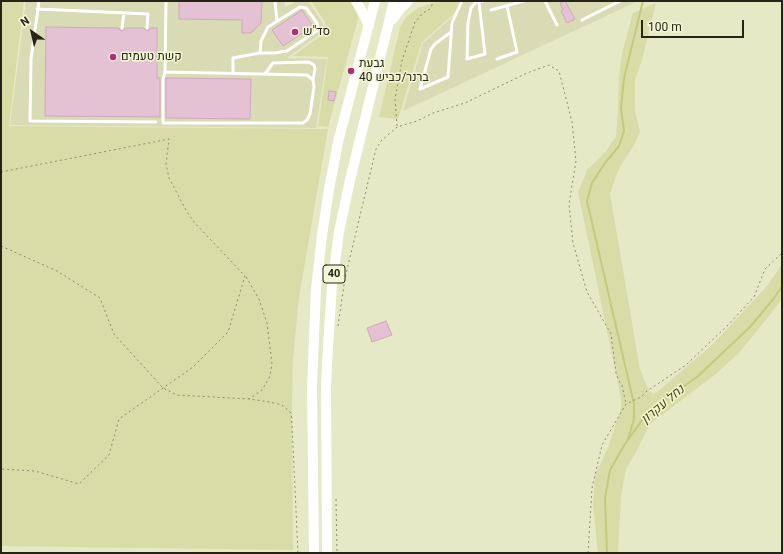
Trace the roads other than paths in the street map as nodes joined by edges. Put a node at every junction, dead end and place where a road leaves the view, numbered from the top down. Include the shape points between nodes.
1 (38, 1) edge
2 (166, 1) edge
3 (275, 1) edge
4 (356, 1) edge
5 (375, 1) edge
6 (394, 1) edge
7 (408, 1) edge
8 (462, 1) edge
9 (484, 1) edge
10 (524, 1) edge
11 (545, 1) edge
12 (620, 1) edge
13 (480, 2) edge
14 (507, 6) junction
15 (37, 9) junction
16 (490, 10) dead end
17 (124, 13) junction
18 (582, 20) dead end
19 (278, 21) junction
20 (557, 25) dead end
21 (368, 26) junction
22 (122, 28) dead end
23 (147, 28) dead end
24 (387, 31) junction
25 (451, 32) junction
26 (260, 53) junction
27 (497, 59) dead end
28 (166, 72) junction
29 (233, 73) junction
30 (265, 74) junction
31 (313, 80) junction
32 (156, 122) dead end
33 (314, 553) edge
34 (327, 553) edge

1 - 15 lane
2 - 28 lane
3 - 19 lane
4 - 21 highway
5 - 21 highway, 40
6 - 24 highway, 40
7 - 24 highway via 391,21
8 - 25 lane via 452,23
9 - 13 lane
10 - 14 lane
11 - 20 lane
12 - 18 lane
13 - 13 lane via 476,2 471,8 467,58 485,54
14 - 16 lane
14 - 27 lane via 517,52
15 - 17 lane
15 - 32 lane via 31,59 30,121
17 - 22 lane
17 - 23 lane via 148,14
19 - 26 lane via 268,27 261,41
19 - 26 lane via 300,7 306,8 317,23 318,30 288,50
21 - 33 highway, 40 via 338,142 317,283 312,407
24 - 34 highway, 40 via 350,180 339,232 332,285 326,394
25 - 25 lane via 431,49 420,89 448,77
26 - 29 lane via 233,58
28 - 29 lane
28 - 31 lane via 162,79 163,123 303,123 310,114
29 - 30 lane
30 - 31 lane via 307,76
30 - 31 lane via 273,64 309,62 315,69

